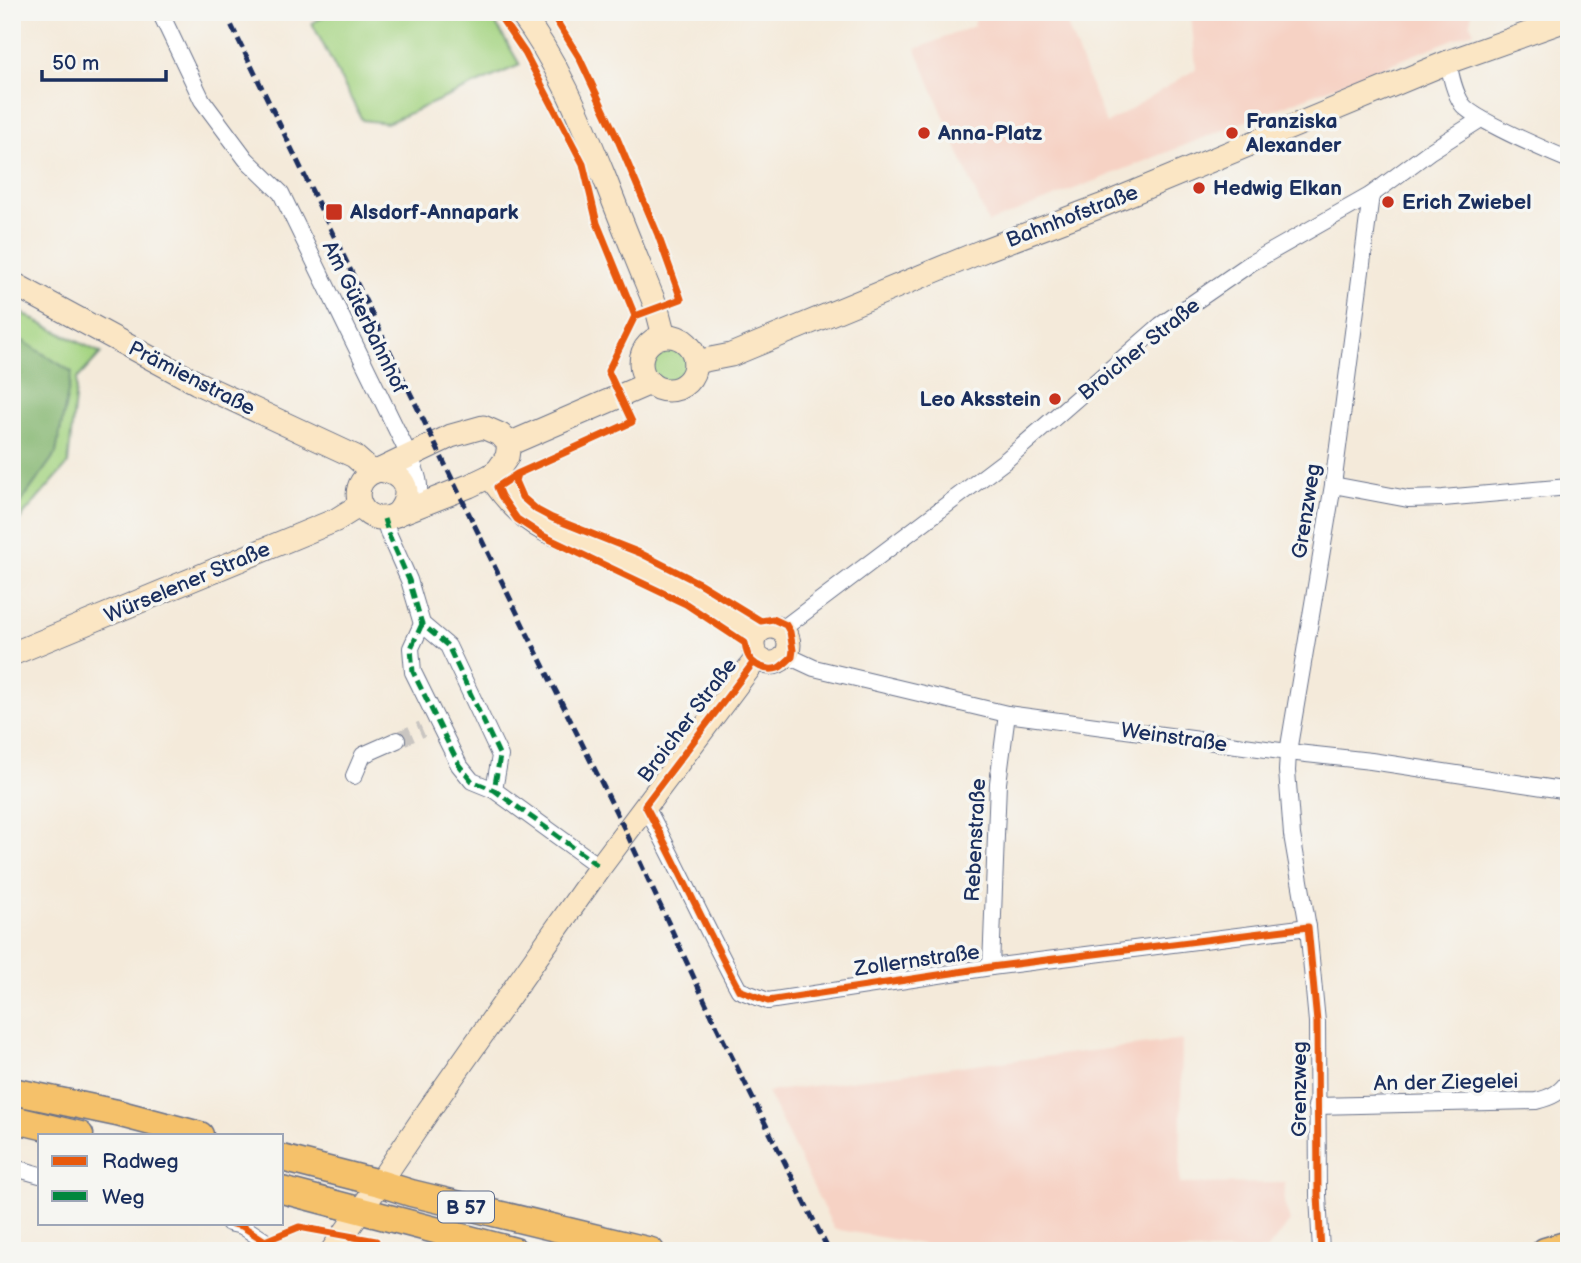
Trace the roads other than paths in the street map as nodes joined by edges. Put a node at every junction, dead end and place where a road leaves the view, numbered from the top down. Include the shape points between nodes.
1 (160, 12) edge
2 (520, 12) edge
3 (1569, 19) edge
4 (1448, 62) junction
5 (1481, 119) junction
6 (1569, 160) edge
7 (1371, 195) junction
8 (12, 283) edge
9 (664, 337) junction
10 (695, 362) junction
11 (650, 383) junction
12 (509, 444) junction
13 (408, 456) junction
14 (376, 471) junction
15 (490, 476) junction
16 (1333, 485) junction
17 (1569, 487) edge
18 (360, 505) junction
19 (398, 514) junction
20 (422, 624) junction
21 (781, 630) junction
22 (756, 634) junction
23 (12, 654) edge
24 (786, 655) junction
25 (758, 658) junction
26 (1007, 714) junction
27 (437, 722) junction
28 (422, 729) tunnel mouth
29 (397, 740) tunnel mouth
30 (1288, 752) junction
31 (354, 775) dead end
32 (494, 790) junction
33 (1569, 791) edge
34 (645, 805) junction
35 (600, 867) junction
36 (1308, 927) junction
37 (992, 967) junction
38 (1569, 1080) edge
39 (12, 1091) edge
40 (1316, 1106) junction
41 (12, 1119) edge
42 (76, 1134) edge
43 (196, 1134) edge
44 (284, 1159) edge
45 (12, 1167) edge
46 (38, 1174) edge
47 (379, 1183) junction
48 (284, 1191) edge
49 (361, 1210) junction
50 (233, 1224) edge
51 (265, 1241) dead end
52 (1569, 1244) edge
53 (332, 1251) edge
54 (515, 1251) edge
55 (651, 1251) edge
56 (1321, 1251) edge
57 (1545, 1251) edge

1 - 13 street, Am Güterbahnhof via 202,100 246,159 281,193
2 - 9 street via 585,129
3 - 4 street, Bahnhofstraße
4 - 5 street via 1462,106
4 - 10 street, Bahnhofstraße via 732,355
5 - 6 street
5 - 7 street, Broicher Straße
7 - 16 street, Grenzweg
7 - 21 street, Broicher Straße via 1251,263 1161,325 1006,460
8 - 14 street, Prämienstraße via 197,383 354,456
9 - 10 street via 681,340
9 - 11 street via 654,340 642,356 641,366
10 - 11 street via 691,377 679,387 664,390
11 - 12 street
12 - 13 street via 482,427
12 - 15 street via 507,457
13 - 14 street
13 - 19 street, Am Güterbahnhof via 421,489 419,500
14 - 18 street via 362,480
14 - 19 street via 392,472 402,481 406,492
15 - 19 street
15 - 22 street via 535,525 626,561
16 - 17 street via 1408,499
16 - 30 street, Grenzweg
18 - 19 street via 370,515
18 - 23 street, Würselener Straße via 336,520
19 - 20 street via 389,535
20 - 27 street via 411,648 413,672
20 - 32 street via 448,646 500,756
21 - 22 street via 765,628
21 - 24 street via 788,639
22 - 25 street via 753,644
24 - 25 street via 773,663
24 - 26 street, Weinstraße via 814,668
25 - 34 street, Broicher Straße
26 - 30 street, Weinstraße
26 - 37 street, Rebenstraße via 998,783
27 - 28 street
27 - 32 street via 472,781
29 - 31 street via 363,755
30 - 33 street, Weinstraße
30 - 36 street, Grenzweg via 1292,835
32 - 35 street
34 - 35 street, Broicher Straße
34 - 37 street, Zollernstraße via 739,990 768,1001
35 - 47 street, Broicher Straße
36 - 37 street, Zollernstraße
36 - 40 street, Grenzweg via 1317,1022
38 - 40 street, An der Ziegelei via 1551,1098 1536,1101
39 - 43 main road
40 - 56 street, Grenzweg
41 - 42 main road
44 - 47 main road, B 57
45 - 46 street
47 - 49 street, Broicher Straße
47 - 55 main road, B 57
48 - 49 main road, B 57
49 - 53 street, Broicher Straße
49 - 54 main road, B 57
50 - 51 street
52 - 57 main road

